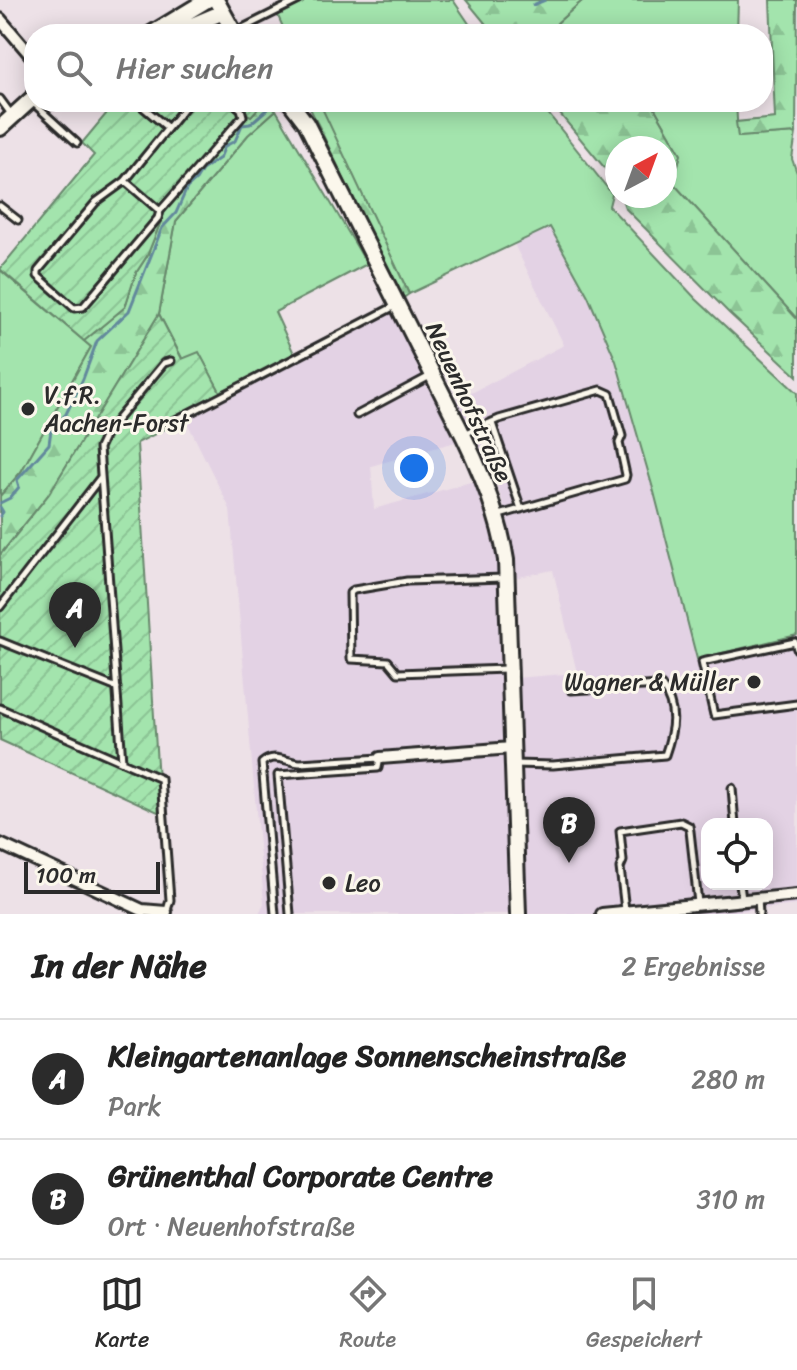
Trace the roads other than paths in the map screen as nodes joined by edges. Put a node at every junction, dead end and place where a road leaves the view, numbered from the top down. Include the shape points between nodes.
1 (207, 0) edge
2 (299, 0) edge
3 (218, 6) edge
4 (0, 19) edge
5 (167, 24) edge
6 (188, 24) edge
7 (228, 24) edge
8 (253, 24) edge
9 (24, 47) edge
10 (24, 101) edge
11 (4, 106) edge
12 (45, 112) edge
13 (149, 112) edge
14 (181, 112) edge
15 (242, 112) edge
16 (298, 112) edge
17 (0, 128) edge
18 (168, 128) junction
19 (77, 143) dead end
20 (125, 181) junction
21 (0, 206) edge
22 (160, 211) junction
23 (18, 220) dead end
24 (397, 304) junction
25 (171, 361) dead end
26 (433, 374) junction
27 (357, 415) dead end
28 (492, 423) junction
29 (168, 424) dead end
30 (463, 435) junction
31 (101, 477) junction
32 (521, 509) junction
33 (496, 516) junction
34 (506, 578) junction
35 (0, 607) edge
36 (0, 641) edge
37 (797, 649) edge
38 (509, 668) junction
39 (117, 688) junction
40 (571, 690) dead end
41 (797, 704) edge
42 (0, 708) edge
43 (512, 748) junction
44 (380, 758) junction
45 (122, 761) junction
46 (513, 764) junction
47 (732, 788) dead end
48 (734, 818) edge
49 (0, 844) edge
50 (741, 890) edge
51 (797, 895) edge
52 (758, 898) junction
53 (742, 900) junction
54 (698, 904) junction
55 (626, 911) junction
56 (166, 913) edge
57 (275, 914) edge
58 (290, 914) edge
59 (518, 914) edge
60 (602, 914) edge
61 (759, 914) edge

1 - 5 street
2 - 8 lane
3 - 6 street
3 - 7 street
4 - 9 street
10 - 11 street
11 - 17 street
12 - 19 lane
13 - 18 lane
14 - 18 lane
15 - 22 lane
16 - 24 street, Neuenhofstraße
18 - 20 lane
20 - 22 lane
20 - 22 lane via 96,202 38,271 74,308 83,307
21 - 23 lane
24 - 26 street, Neuenhofstraße
24 - 29 lane
25 - 31 lane via 106,433 99,448
26 - 27 lane
26 - 30 street, Neuenhofstraße
28 - 30 lane
28 - 32 lane
28 - 32 lane via 601,390 610,394 622,436 625,479
30 - 33 street, Neuenhofstraße
31 - 35 lane
31 - 39 lane
32 - 33 lane
33 - 34 street, Neuenhofstraße
34 - 38 street, Neuenhofstraße
34 - 38 lane via 407,581 354,590 351,659 388,661 398,673
36 - 39 lane
37 - 41 lane via 795,642 702,662 714,715
38 - 43 street, Neuenhofstraße
39 - 45 lane
40 - 46 lane via 661,685 675,725 665,755
42 - 45 lane
43 - 44 street
43 - 46 street, Neuenhofstraße
44 - 57 lane via 289,763 275,757 262,763
44 - 58 lane via 378,768 278,775
45 - 56 lane via 161,779 170,900
46 - 59 street, Neuenhofstraße
47 - 48 lane
49 - 56 street via 142,910
50 - 53 lane
51 - 52 street
52 - 53 street
52 - 61 lane
53 - 54 street
54 - 55 street
54 - 55 lane via 689,826 681,822 620,831
55 - 60 street

